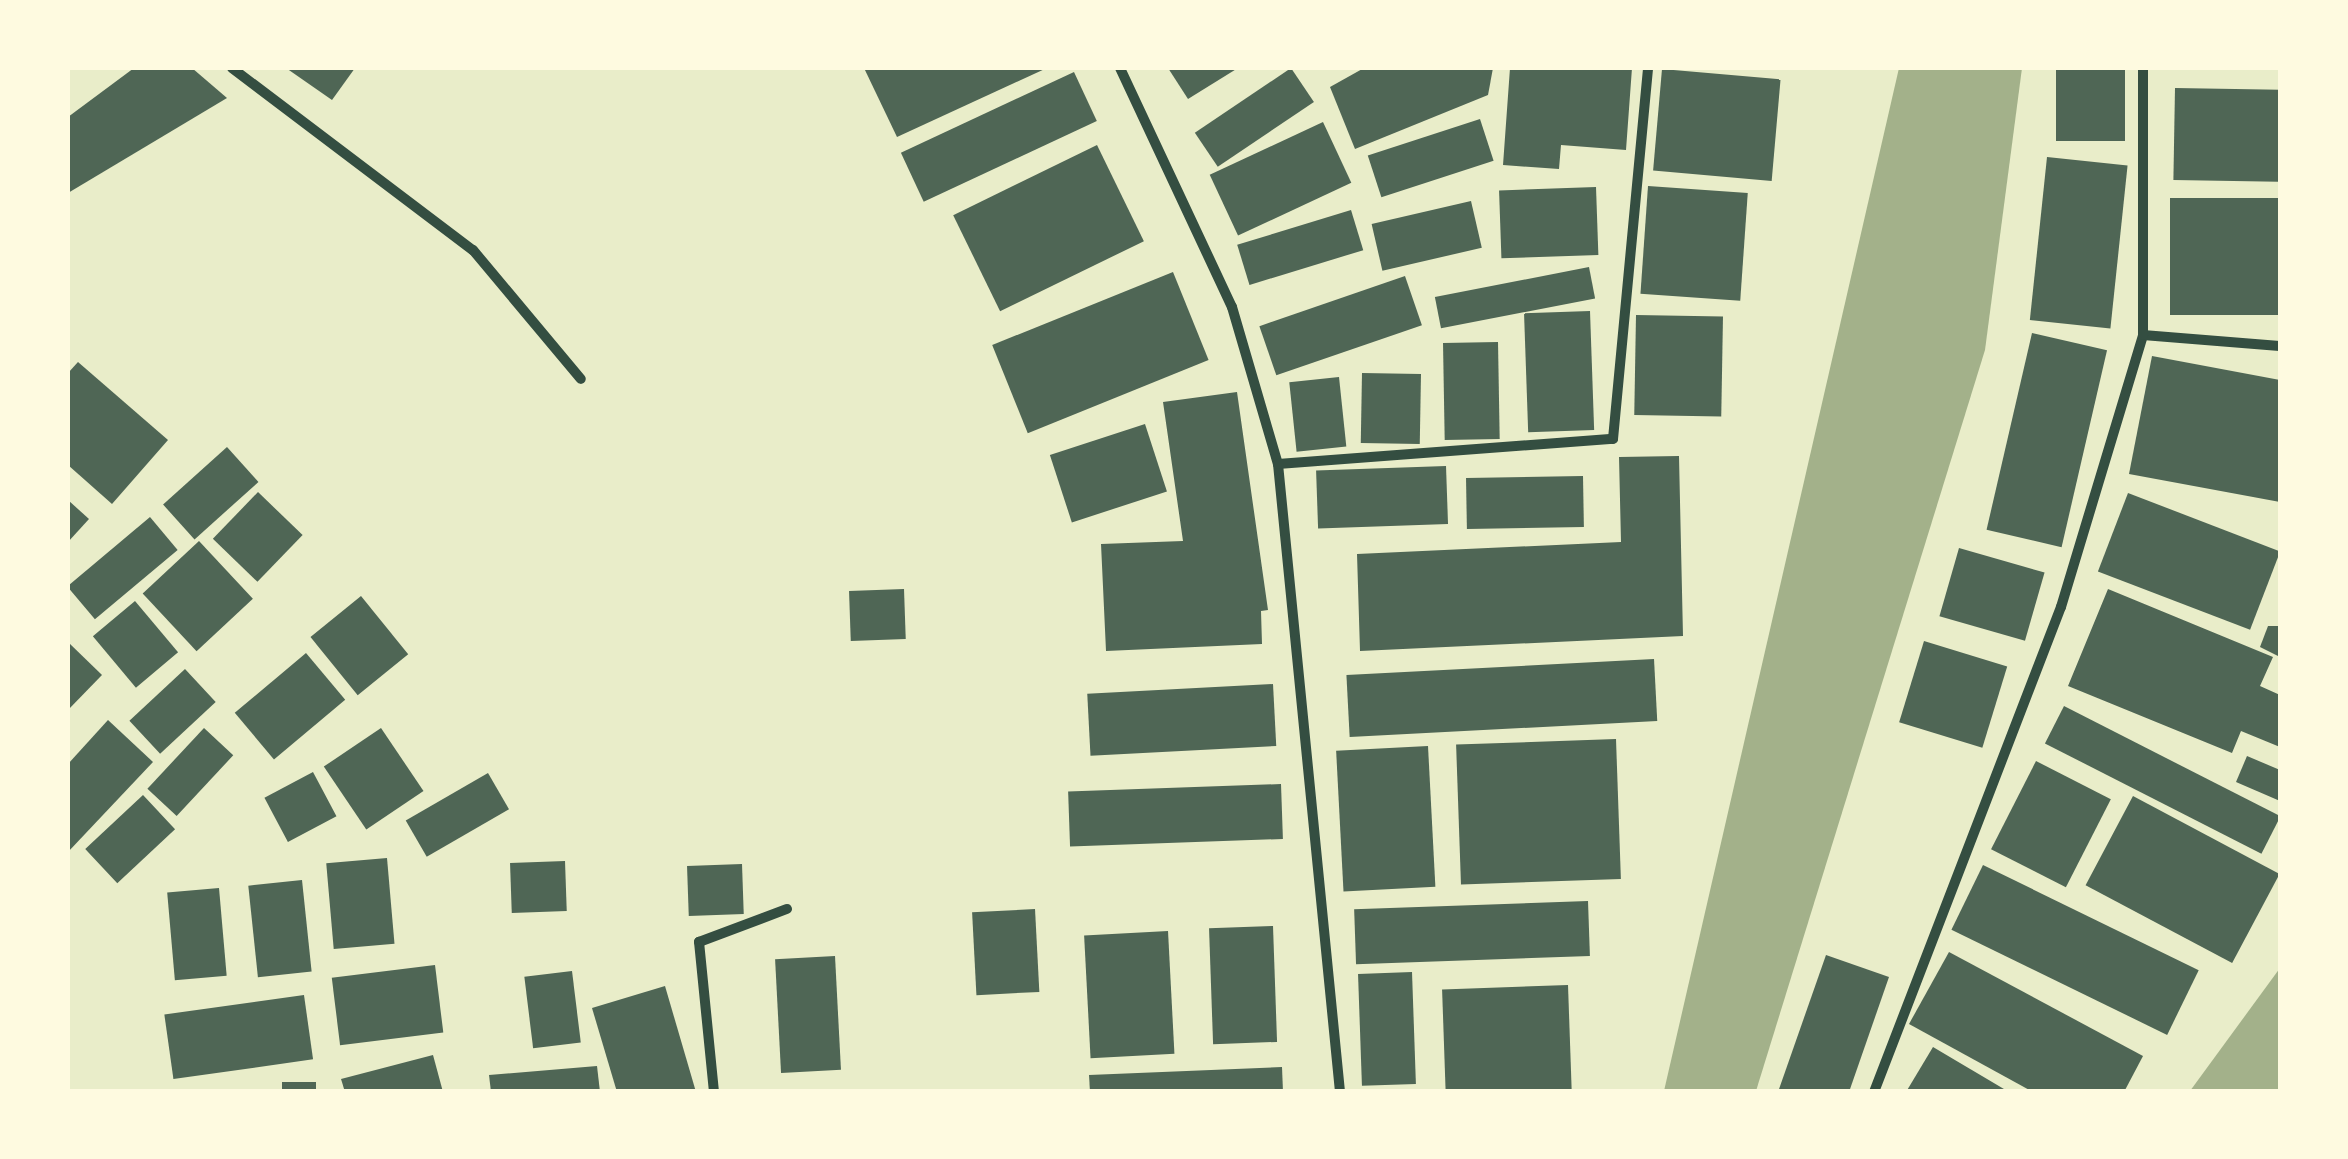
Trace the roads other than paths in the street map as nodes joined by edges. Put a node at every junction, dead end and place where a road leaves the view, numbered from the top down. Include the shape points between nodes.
1 (232, 68) edge
2 (1120, 68) edge
3 (1648, 68) edge
4 (2143, 68) edge
5 (2143, 335) junction
6 (2280, 346) edge
7 (582, 380) dead end
8 (1278, 464) junction
9 (787, 909) dead end
10 (714, 1092) edge
11 (1340, 1092) edge
12 (1874, 1092) edge

1 - 7 street via 473,250
2 - 8 street via 1232,307
3 - 8 street via 1613,439
4 - 5 street
5 - 6 street
5 - 12 street via 2061,607
8 - 11 street
9 - 10 street via 699,942

